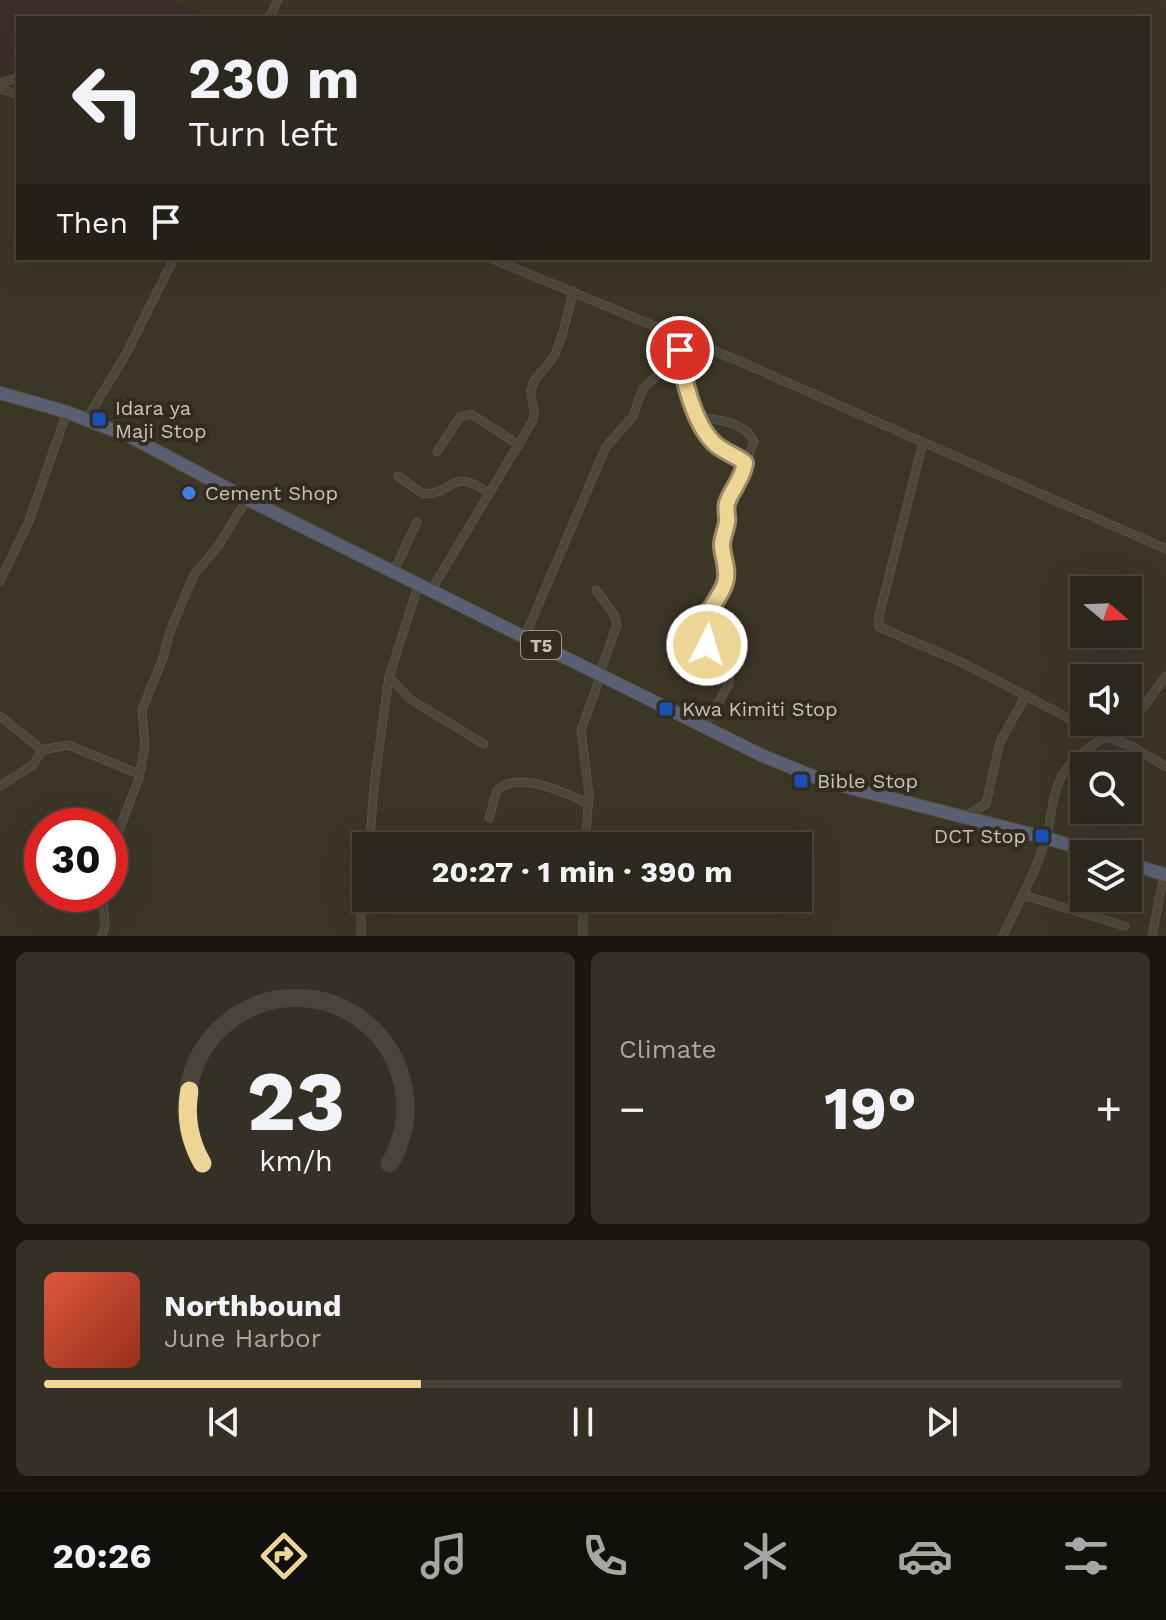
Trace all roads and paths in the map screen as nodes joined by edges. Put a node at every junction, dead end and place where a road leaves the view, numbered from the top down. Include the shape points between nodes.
1 (173, 260) edge
2 (495, 260) edge
3 (573, 291) junction
4 (657, 326) junction
5 (666, 342) junction
6 (0, 393) edge
7 (67, 412) junction
8 (697, 417) junction
9 (86, 420) junction
10 (923, 442) junction
11 (519, 445) junction
12 (437, 452) dead end
13 (745, 463) junction
14 (398, 476) dead end
15 (489, 494) junction
16 (247, 499) junction
17 (417, 522) dead end
18 (1166, 549) edge
19 (394, 571) junction
20 (0, 581) edge
21 (419, 583) junction
22 (432, 589) junction
23 (596, 590) dead end
24 (525, 636) junction
25 (600, 675) junction
26 (1166, 676) edge
27 (389, 677) junction
28 (1026, 695) junction
29 (1142, 709) edge
30 (0, 716) edge
31 (704, 727) junction
32 (1106, 737) junction
33 (484, 744) dead end
34 (42, 750) junction
35 (1166, 767) edge
36 (139, 774) junction
37 (0, 786) edge
38 (589, 804) junction
39 (128, 808) edge
40 (489, 818) dead end
41 (961, 818) junction
42 (370, 832) edge
43 (586, 832) edge
44 (1046, 838) junction
45 (1070, 845) edge
46 (1142, 868) edge
47 (1165, 875) edge
48 (1023, 895) junction
49 (104, 912) edge
50 (364, 912) edge
51 (583, 912) edge
52 (1125, 926) dead end
53 (105, 927) junction
54 (102, 936) edge
55 (108, 936) edge
56 (361, 936) edge
57 (583, 936) edge
58 (1003, 936) edge
59 (1152, 936) edge

1 - 9 street
2 - 3 street
3 - 4 street
3 - 11 street via 557,351 531,391 536,414
4 - 5 street
4 - 10 street
5 - 8 street via 680,350
5 - 24 street via 655,378 645,385 632,418 612,438 598,464
6 - 7 highway, T5
7 - 9 highway, T5
7 - 20 street via 29,521
8 - 13 street via 712,441
8 - 13 street via 724,421 751,435 753,447
9 - 16 highway, T5 via 131,437
10 - 18 street
10 - 28 street via 879,627
11 - 12 street via 466,414
11 - 15 street
13 - 31 street via 726,510 722,549 728,573 702,624 703,638 729,671 729,684
14 - 15 street via 428,495 468,481
15 - 22 street
16 - 19 highway, T5
16 - 36 street via 189,583 170,631 142,710 145,745
17 - 19 street
19 - 21 highway, T5
21 - 22 highway, T5
21 - 27 street
22 - 24 highway, T5
23 - 25 street via 617,622
24 - 25 highway, T5
25 - 31 highway, T5
25 - 38 street via 581,730
26 - 29 street
27 - 33 street via 410,699
27 - 42 street
28 - 32 street
28 - 41 street via 1000,742 986,804
30 - 34 street
31 - 41 highway, T5 via 827,782
32 - 35 street
32 - 44 street via 1065,771
34 - 36 street via 68,745
34 - 37 street via 33,765
36 - 39 street
38 - 40 street via 551,787 509,783 497,790
38 - 43 street
41 - 44 highway, T5
44 - 45 highway, T5
44 - 48 street
46 - 47 highway
47 - 59 street
48 - 52 street
48 - 58 street
49 - 53 street
50 - 56 street
51 - 57 street
53 - 54 street
53 - 55 street

